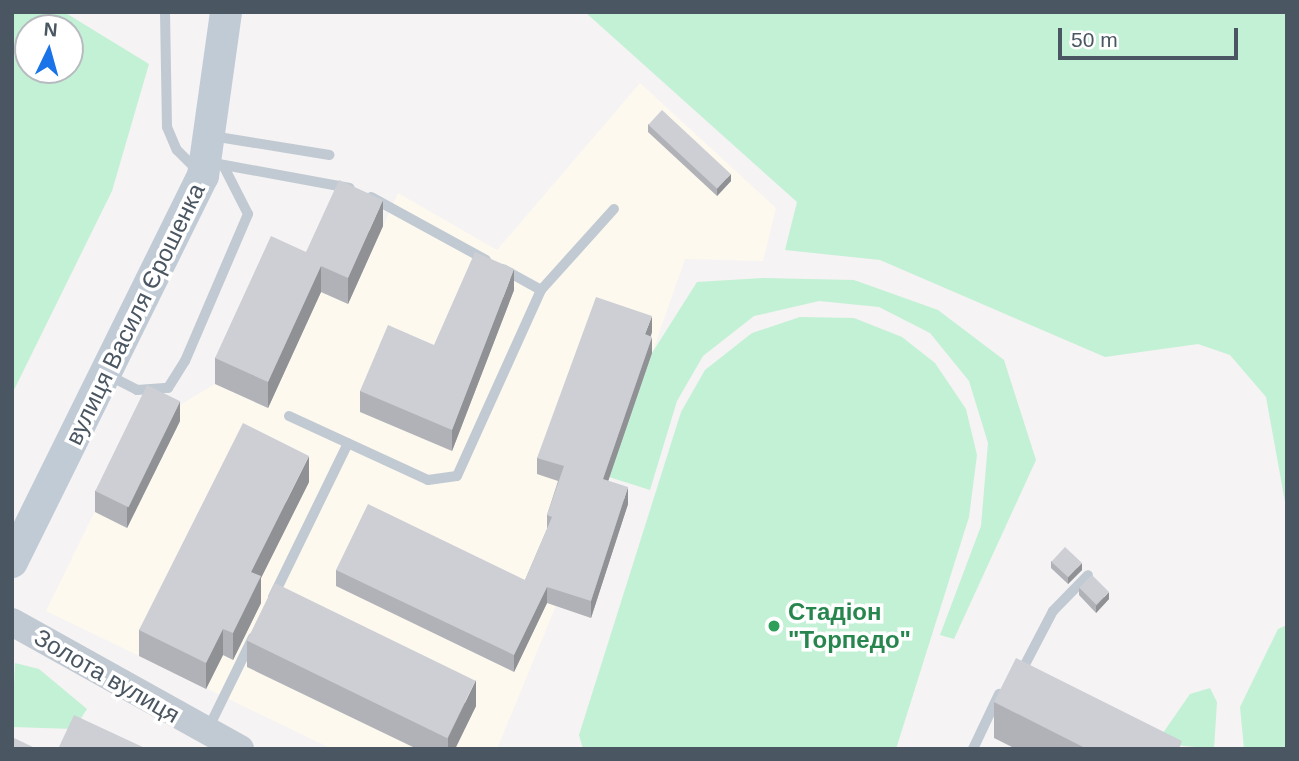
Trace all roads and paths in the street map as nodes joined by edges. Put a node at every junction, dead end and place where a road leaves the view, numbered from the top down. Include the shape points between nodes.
1 (165, 12) edge
2 (226, 12) edge
3 (329, 155) dead end
4 (210, 159) junction
5 (614, 209) dead end
6 (541, 290) junction
7 (108, 375) junction
8 (289, 416) dead end
9 (348, 443) junction
10 (12, 562) edge
11 (1088, 575) edge
12 (265, 614) edge
13 (12, 622) edge
14 (259, 626) edge
15 (1016, 681) junction
16 (1028, 687) edge
17 (206, 732) junction
18 (240, 749) edge
19 (973, 749) edge

1 - 4 lane via 167,127 177,150
2 - 4 main road, вулиця Василя Єрошенка
3 - 4 lane
4 - 6 lane via 357,189
4 - 7 main road, вулиця Василя Єрошенка
4 - 7 lane via 248,215 185,361 167,388 137,390
5 - 6 lane
6 - 9 lane via 457,476 428,480
7 - 10 main road, вулиця Василя Єрошенка
8 - 9 lane
9 - 12 lane
11 - 15 lane via 1053,611
13 - 17 street, Золота вулиця
14 - 17 lane
15 - 16 lane
15 - 19 lane via 1007,677
17 - 18 street, Золота вулиця

